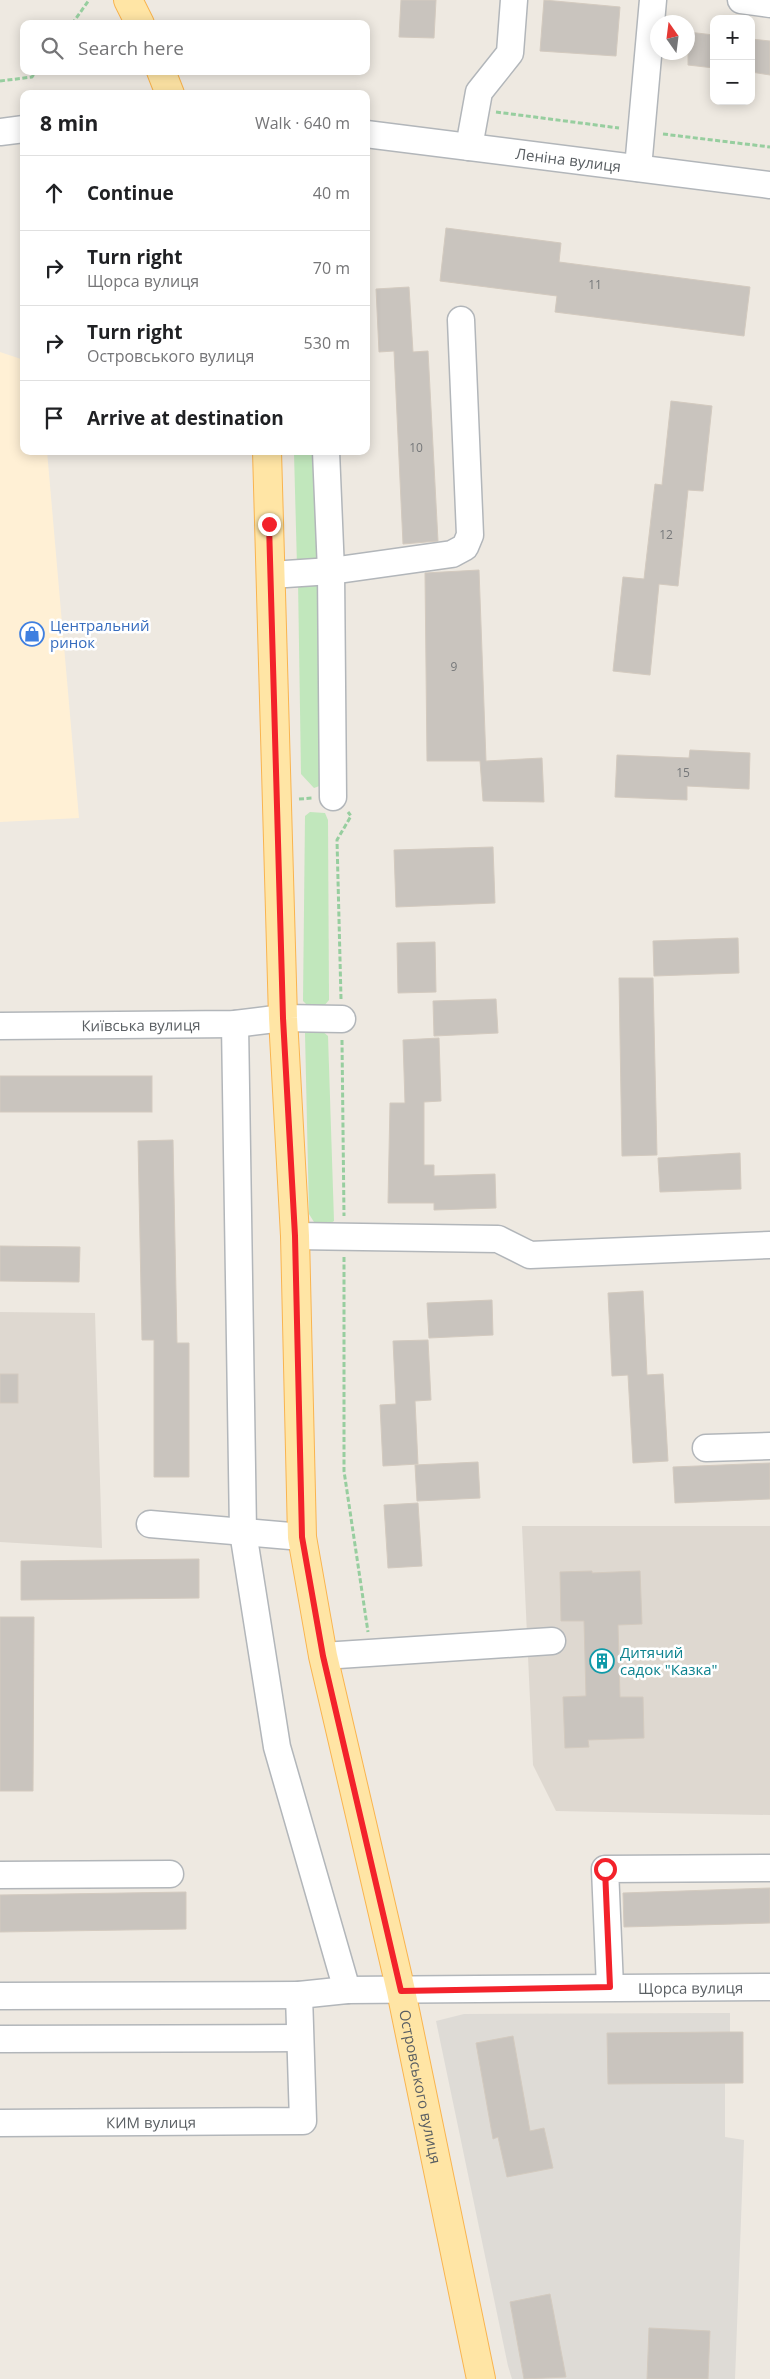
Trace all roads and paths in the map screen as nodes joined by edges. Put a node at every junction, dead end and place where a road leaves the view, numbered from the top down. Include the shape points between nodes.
1 (89, 0) edge
2 (128, 0) edge
3 (514, 0) edge
4 (653, 0) edge
5 (75, 20) edge
6 (138, 20) edge
7 (33, 75) edge
8 (163, 75) edge
9 (0, 81) edge
10 (168, 90) edge
11 (20, 130) edge
12 (0, 132) edge
13 (370, 135) edge
14 (469, 147) junction
15 (638, 168) junction
16 (770, 185) edge
17 (462, 320) dead end
18 (267, 455) edge
19 (326, 455) edge
20 (331, 571) junction
21 (271, 575) junction
22 (333, 797) junction
23 (279, 800) junction
24 (283, 1018) junction
25 (342, 1018) junction
26 (235, 1024) junction
27 (0, 1026) edge
28 (295, 1236) junction
29 (344, 1238) junction
30 (770, 1245) edge
31 (770, 1446) edge
32 (706, 1448) dead end
33 (150, 1524) dead end
34 (243, 1532) junction
35 (302, 1537) junction
36 (552, 1641) dead end
37 (371, 1652) junction
38 (323, 1656) junction
39 (770, 1868) edge
40 (170, 1874) dead end
41 (0, 1875) edge
42 (610, 1987) junction
43 (770, 1987) edge
44 (347, 1990) junction
45 (401, 1991) junction
46 (299, 1994) junction
47 (0, 1996) edge
48 (299, 2038) junction
49 (0, 2040) edge
50 (0, 2123) edge
51 (481, 2379) edge

1 - 5 path
2 - 6 main road
3 - 14 street via 510,53 479,92
4 - 15 street
7 - 9 path
8 - 10 main road
11 - 12 street
13 - 14 street, Леніна вулиця
14 - 15 street, Леніна вулиця
15 - 16 street, Леніна вулиця
17 - 20 street via 470,535 465,547 452,554
18 - 21 main road, Островського вулиця
19 - 20 street
20 - 21 street
20 - 22 street
21 - 23 main road, Островського вулиця
22 - 23 path
22 - 25 path via 351,816 337,840
23 - 24 main road, Островського вулиця
24 - 25 street, Київська вулиця
24 - 26 street, Київська вулиця
24 - 28 main road, Островського вулиця
25 - 29 path
26 - 27 street, Київська вулиця
26 - 34 street
28 - 29 street
28 - 35 main road, Островського вулиця
29 - 30 street via 498,1239 530,1255
29 - 37 path via 344,1470
31 - 32 street
33 - 34 street
34 - 35 street
34 - 44 street via 277,1748
35 - 38 main road, Островського вулиця
36 - 37 street
37 - 38 street
38 - 45 main road, Островського вулиця
39 - 42 street via 605,1869
40 - 41 street
42 - 43 street, Щорса вулиця
42 - 45 street, Щорса вулиця
44 - 45 street, Щорса вулиця
44 - 46 street, Щорса вулиця
45 - 51 main road, Островського вулиця
46 - 47 street, Щорса вулиця
46 - 48 street
48 - 49 street
48 - 50 street, КИМ вулиця via 303,2121

